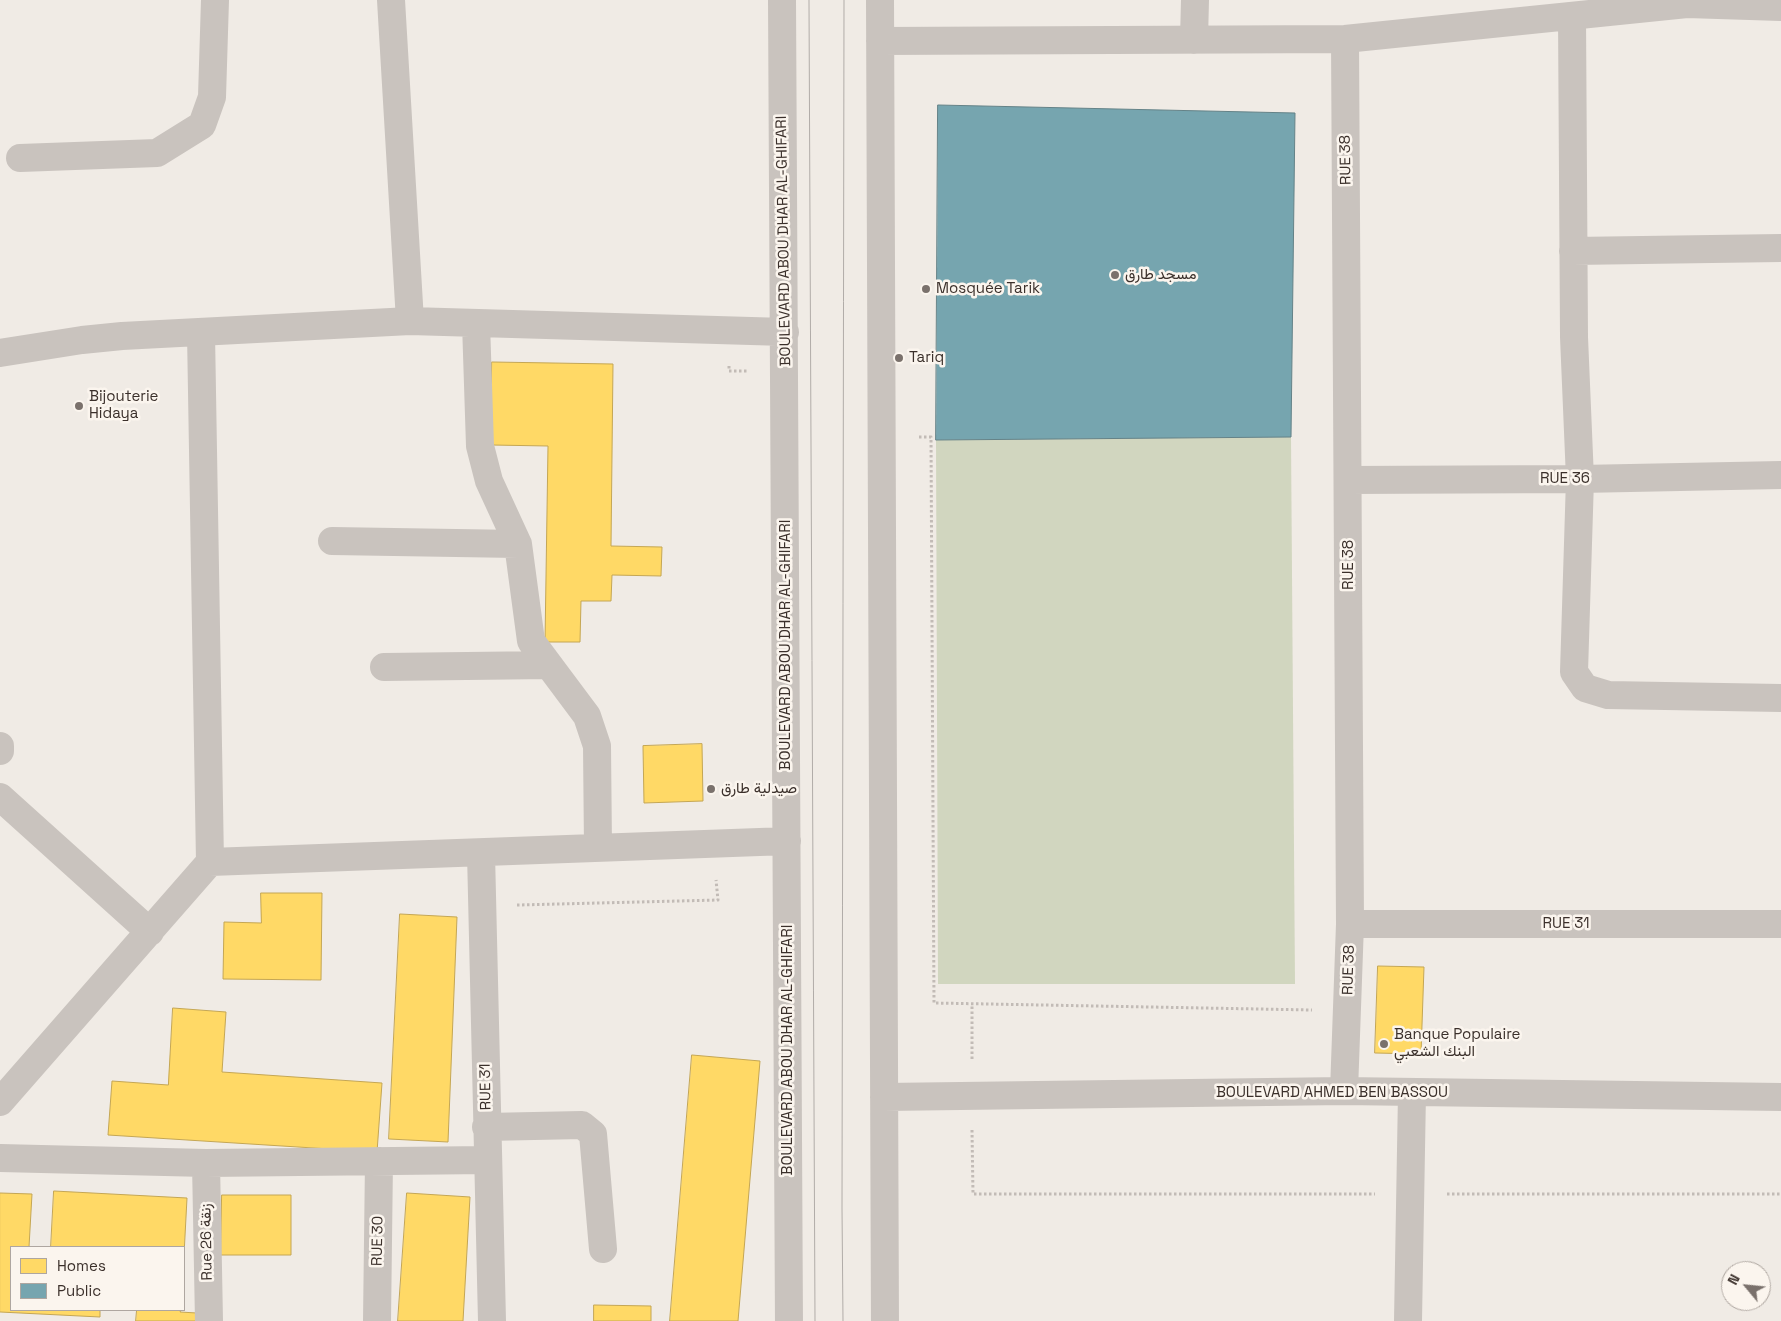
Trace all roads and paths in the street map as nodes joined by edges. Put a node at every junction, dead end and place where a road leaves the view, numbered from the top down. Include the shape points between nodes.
1 (215, 0) edge
2 (391, 0) edge
3 (782, 0) edge
4 (880, 0) edge
5 (1195, 0) edge
6 (1687, 2) edge
7 (1781, 7) edge
8 (1572, 16) junction
9 (1345, 39) junction
10 (1194, 40) junction
11 (880, 41) junction
12 (20, 158) dead end
13 (1781, 248) edge
14 (1573, 251) junction
15 (410, 322) junction
16 (476, 323) junction
17 (785, 332) junction
18 (201, 333) junction
19 (0, 353) edge
20 (917, 437) dead end
21 (1781, 476) edge
22 (1580, 479) junction
23 (1348, 480) junction
24 (332, 541) dead end
25 (518, 544) junction
26 (549, 665) junction
27 (384, 667) dead end
28 (1781, 698) edge
29 (0, 746) edge
30 (0, 751) edge
31 (0, 797) edge
32 (787, 841) junction
33 (714, 844) junction
34 (598, 848) junction
35 (481, 852) junction
36 (210, 862) junction
37 (482, 906) junction
38 (1350, 924) junction
39 (1781, 924) edge
40 (150, 932) junction
41 (972, 1004) junction
42 (1347, 1011) junction
43 (1344, 1091) junction
44 (1412, 1092) junction
45 (972, 1096) junction
46 (1781, 1096) edge
47 (884, 1097) junction
48 (0, 1102) edge
49 (486, 1126) junction
50 (0, 1158) edge
51 (487, 1160) junction
52 (379, 1161) junction
53 (206, 1163) junction
54 (1410, 1194) junction
55 (1781, 1194) edge
56 (603, 1249) dead end
57 (209, 1321) edge
58 (377, 1321) edge
59 (492, 1321) edge
60 (789, 1321) edge
61 (885, 1321) edge
62 (1408, 1321) edge

1 - 12 street via 212,97 202,125 157,153
2 - 15 street
3 - 17 street, BOULEVARD ABOU DHAR AL-GHIFARI
4 - 11 street
5 - 10 street
6 - 7 street
6 - 8 street
8 - 9 street
8 - 14 street
9 - 10 street
9 - 23 street, RUE 38
10 - 11 street
11 - 47 street
13 - 14 street
14 - 22 street
15 - 16 street
15 - 18 street
16 - 17 street
16 - 25 street via 480,446 489,481
17 - 32 street, BOULEVARD ABOU DHAR AL-GHIFARI
18 - 19 street via 114,337
18 - 36 street
20 - 41 path via 931,437 934,1003
21 - 22 street, RUE 36
22 - 23 street, RUE 36
22 - 28 street via 1574,672 1585,688 1608,695
23 - 38 street, RUE 38
24 - 25 street
25 - 26 street via 531,641
26 - 27 street
26 - 34 street via 587,716 597,746
29 - 30 street
31 - 40 street
32 - 33 street
32 - 60 street, BOULEVARD ABOU DHAR AL-GHIFARI
33 - 34 street
33 - 37 path via 718,900
34 - 35 street
35 - 36 street
35 - 37 street, RUE 31
36 - 40 street
37 - 49 street, RUE 31
38 - 39 street, RUE 31
38 - 42 street, RUE 38
40 - 48 street
41 - 42 path
41 - 45 path
42 - 43 street, RUE 38
43 - 44 street, BOULEVARD AHMED BEN BASSOU
43 - 45 street, BOULEVARD AHMED BEN BASSOU
44 - 46 street, BOULEVARD AHMED BEN BASSOU
44 - 54 street
45 - 47 street, BOULEVARD AHMED BEN BASSOU
45 - 54 path via 973,1194
47 - 61 street
49 - 51 street, RUE 31
49 - 56 street via 582,1125 593,1134
50 - 53 street
51 - 52 street
51 - 59 street, RUE 31
52 - 53 street
52 - 58 street, RUE 30
53 - 57 street, Rue 26 زنقة
54 - 55 path
54 - 62 street

